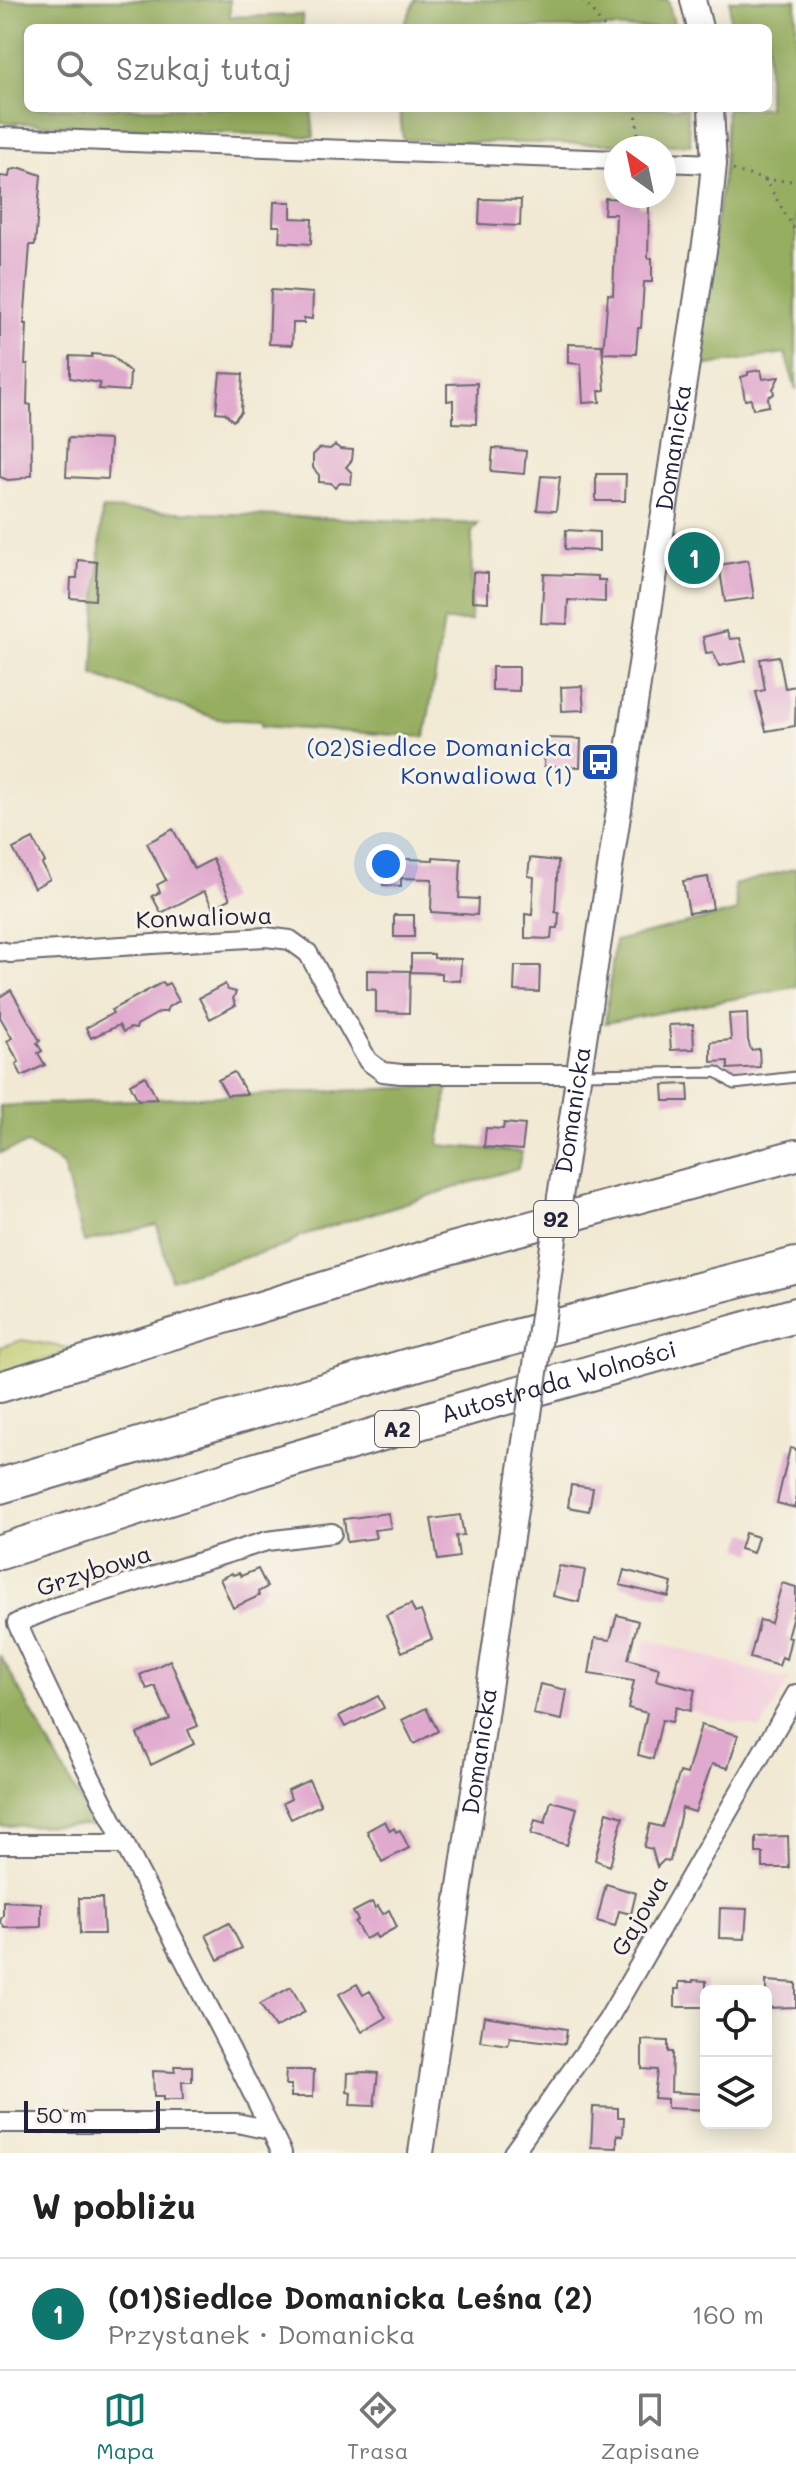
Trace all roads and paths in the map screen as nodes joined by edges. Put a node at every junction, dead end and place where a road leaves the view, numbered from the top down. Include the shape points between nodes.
1 (583, 0) edge
2 (693, 0) edge
3 (602, 24) edge
4 (699, 24) edge
5 (636, 112) edge
6 (711, 112) edge
7 (638, 136) edge
8 (0, 137) edge
9 (604, 160) edge
10 (676, 162) edge
11 (714, 164) junction
12 (765, 180) junction
13 (796, 181) edge
14 (796, 232) edge
15 (0, 951) edge
16 (580, 1074) junction
17 (796, 1077) edge
18 (796, 1155) edge
19 (796, 1265) edge
20 (796, 1315) edge
21 (0, 1387) edge
22 (0, 1486) edge
23 (332, 1533) dead end
24 (0, 1552) edge
25 (796, 1694) edge
26 (0, 1844) edge
27 (124, 1844) junction
28 (0, 2123) edge
29 (270, 2130) junction
30 (282, 2153) edge
31 (421, 2153) edge
32 (513, 2153) edge

1 - 3 path
2 - 4 street
5 - 7 path
6 - 11 street, Domanicka
8 - 9 street
10 - 11 street
11 - 12 path
11 - 16 street, Domanicka
12 - 13 path
12 - 14 path
15 - 16 street, Konwaliowa via 290,940 308,953 368,1061 383,1072
16 - 17 lane via 717,1072 734,1084
16 - 31 street, Domanicka, bridge
18 - 21 main road, 92 via 452,1248
19 - 22 highway, A2 via 449,1354
20 - 24 highway, Autostrada Wolności / A2 via 283,1462
23 - 27 street, Grzybowa via 267,1541 17,1623
25 - 32 street, Gajowa via 607,2021
26 - 27 street
27 - 29 street, Grzybowa
28 - 29 street via 237,2123
29 - 30 street, Grzybowa

